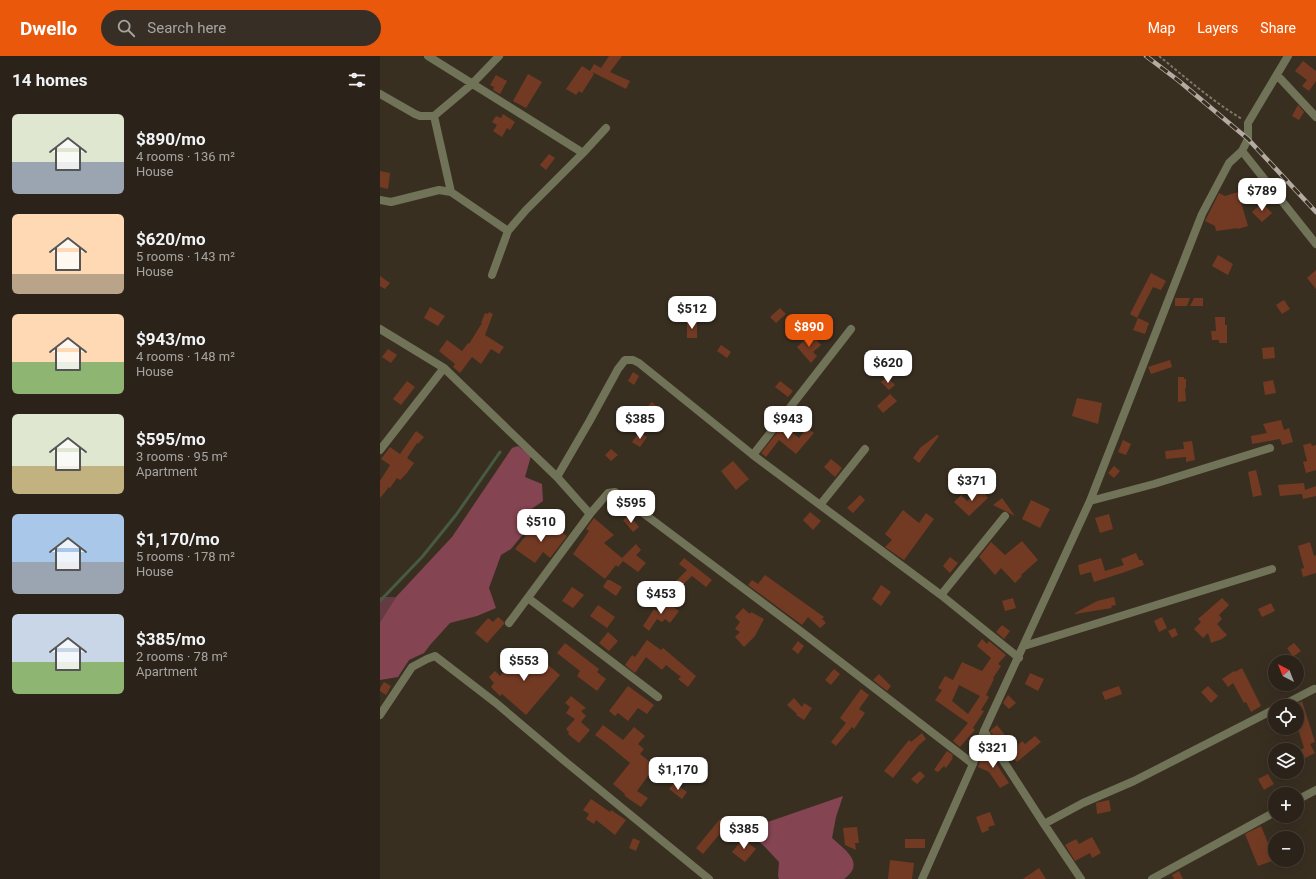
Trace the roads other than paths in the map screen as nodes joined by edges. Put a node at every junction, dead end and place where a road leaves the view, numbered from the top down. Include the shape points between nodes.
1 (428, 56) edge
2 (499, 56) edge
3 (1288, 56) edge
4 (1277, 75) junction
5 (472, 84) junction
6 (380, 94) edge
7 (434, 116) junction
8 (1316, 117) edge
9 (606, 128) dead end
10 (1242, 151) junction
11 (583, 153) junction
12 (451, 192) junction
13 (380, 200) edge
14 (508, 231) junction
15 (1316, 244) edge
16 (492, 274) dead end
17 (380, 329) edge
18 (851, 329) dead end
19 (444, 368) junction
20 (1270, 448) dead end
21 (380, 449) edge
22 (865, 449) dead end
23 (752, 456) junction
24 (557, 477) junction
25 (1090, 501) junction
26 (820, 505) junction
27 (590, 514) junction
28 (1006, 516) dead end
29 (1272, 569) dead end
30 (941, 595) junction
31 (528, 598) junction
32 (509, 623) dead end
33 (1024, 646) junction
34 (1019, 658) junction
35 (1314, 690) dead end
36 (658, 697) dead end
37 (1295, 699) edge
38 (1268, 713) edge
39 (380, 714) edge
40 (984, 731) junction
41 (973, 764) junction
42 (1316, 790) edge
43 (1304, 796) edge
44 (1268, 816) edge
45 (1044, 824) junction
46 (709, 879) edge
47 (922, 879) edge
48 (1081, 879) edge
49 (1152, 879) edge

1 - 5 street
2 - 5 street
3 - 4 street
4 - 8 street
4 - 10 street via 1248,123 1248,139
5 - 7 street
5 - 11 street
6 - 7 street via 415,114
7 - 12 street
9 - 11 street
10 - 15 street
10 - 25 street via 1229,162 1202,214
11 - 14 street
12 - 13 street via 440,190 391,202
12 - 14 street
14 - 16 street
17 - 19 street
18 - 23 street
19 - 21 street
19 - 24 street
20 - 25 street
22 - 26 street
23 - 24 street via 639,363 625,360
23 - 26 street
24 - 27 street
25 - 33 street
26 - 30 street
27 - 31 street
27 - 41 street via 608,493 619,495
28 - 30 street
29 - 33 street
30 - 34 street
31 - 32 street
31 - 36 street
33 - 34 street
34 - 40 street
35 - 37 street
38 - 45 street
39 - 46 street via 412,667 435,656 496,703
40 - 41 street
40 - 45 street
41 - 47 street
42 - 43 street
44 - 49 street
45 - 48 street

